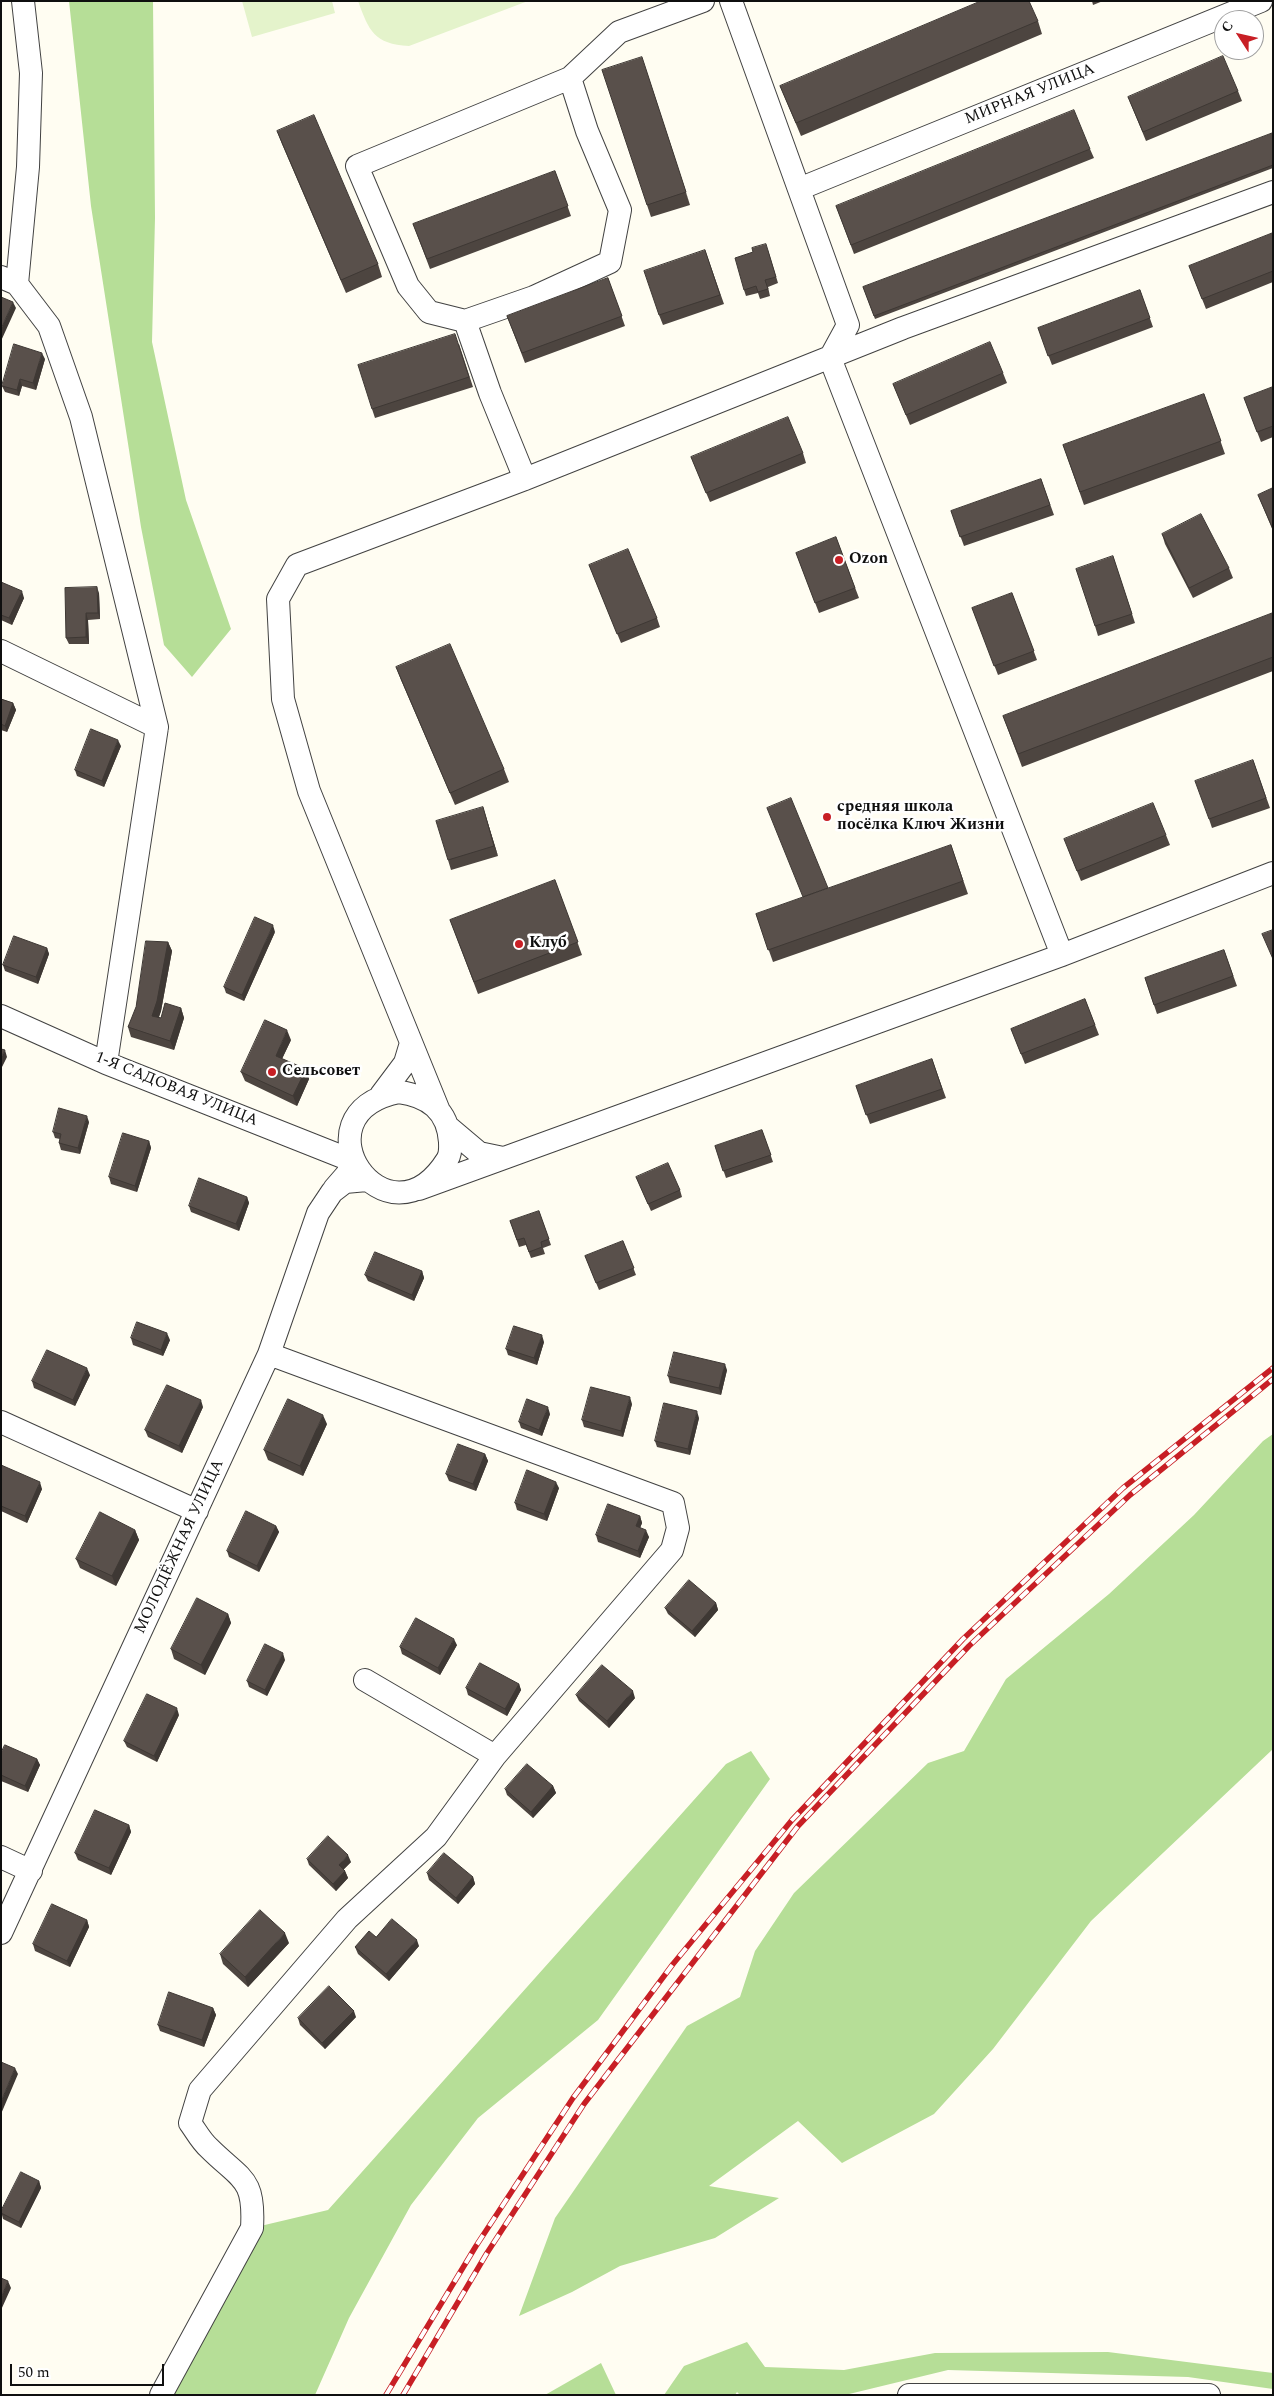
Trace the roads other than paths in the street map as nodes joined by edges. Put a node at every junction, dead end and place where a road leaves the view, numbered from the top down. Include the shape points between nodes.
1 (23, 1) edge
2 (703, 1) edge
3 (731, 1) edge
4 (1261, 1) edge
5 (570, 78) junction
6 (798, 189) junction
7 (1273, 192) edge
8 (9, 280) edge
9 (465, 321) junction
10 (830, 358) junction
11 (525, 479) junction
12 (1, 651) edge
13 (157, 727) junction
14 (1273, 873) edge
15 (1062, 955) junction
16 (1, 1016) edge
17 (411, 1043) junction
18 (106, 1063) junction
19 (381, 1095) junction
20 (443, 1118) junction
21 (503, 1158) junction
22 (353, 1161) junction
23 (367, 1180) junction
24 (418, 1189) junction
25 (332, 1192) junction
26 (269, 1354) junction
27 (1, 1422) edge
28 (198, 1511) junction
29 (365, 1680) dead end
30 (495, 1756) junction
31 (1, 1858) edge
32 (31, 1871) junction
33 (1, 1934) edge
34 (161, 2395) edge
35 (909, 2395) edge
36 (1209, 2395) edge

1 - 8 street via 31,74 28,167
2 - 5 street via 619,32
3 - 6 street
4 - 6 street, МИРНАЯ УЛИЦА
5 - 9 street via 587,131 620,210 610,262 534,297
5 - 9 street via 357,166 408,286 429,312
6 - 10 street via 848,326
7 - 10 street via 912,324
8 - 13 street via 49,326 81,417
9 - 11 street
10 - 11 street
10 - 15 street
11 - 17 street via 297,565 278,599 283,699 309,791
12 - 13 street
13 - 18 street
14 - 15 street
15 - 21 street
16 - 18 street, 1-Я САДОВАЯ УЛИЦА
17 - 19 street via 405,1063
17 - 20 street
18 - 22 street, 1-Я САДОВАЯ УЛИЦА
19 - 20 street via 416,1094 432,1103
19 - 22 street via 366,1104 351,1130 349,1141
20 - 21 street via 479,1153
20 - 24 street via 451,1155 433,1180
21 - 24 street
22 - 23 street
22 - 25 street
23 - 24 street via 390,1192
23 - 25 street, МОЛОДЁЖНАЯ УЛИЦА via 345,1182
25 - 26 street, МОЛОДЁЖНАЯ УЛИЦА via 318,1213
26 - 28 street, МОЛОДЁЖНАЯ УЛИЦА
26 - 30 street via 673,1503 678,1528 672,1550
27 - 28 street
28 - 32 street, МОЛОДЁЖНАЯ УЛИЦА
29 - 30 street
30 - 34 street via 436,1837 347,1918 200,2090 190,2123 207,2147 243,2177 253,2204 252,2228
31 - 32 street
32 - 33 street, МОЛОДЁЖНАЯ УЛИЦА
35 - 36 street

